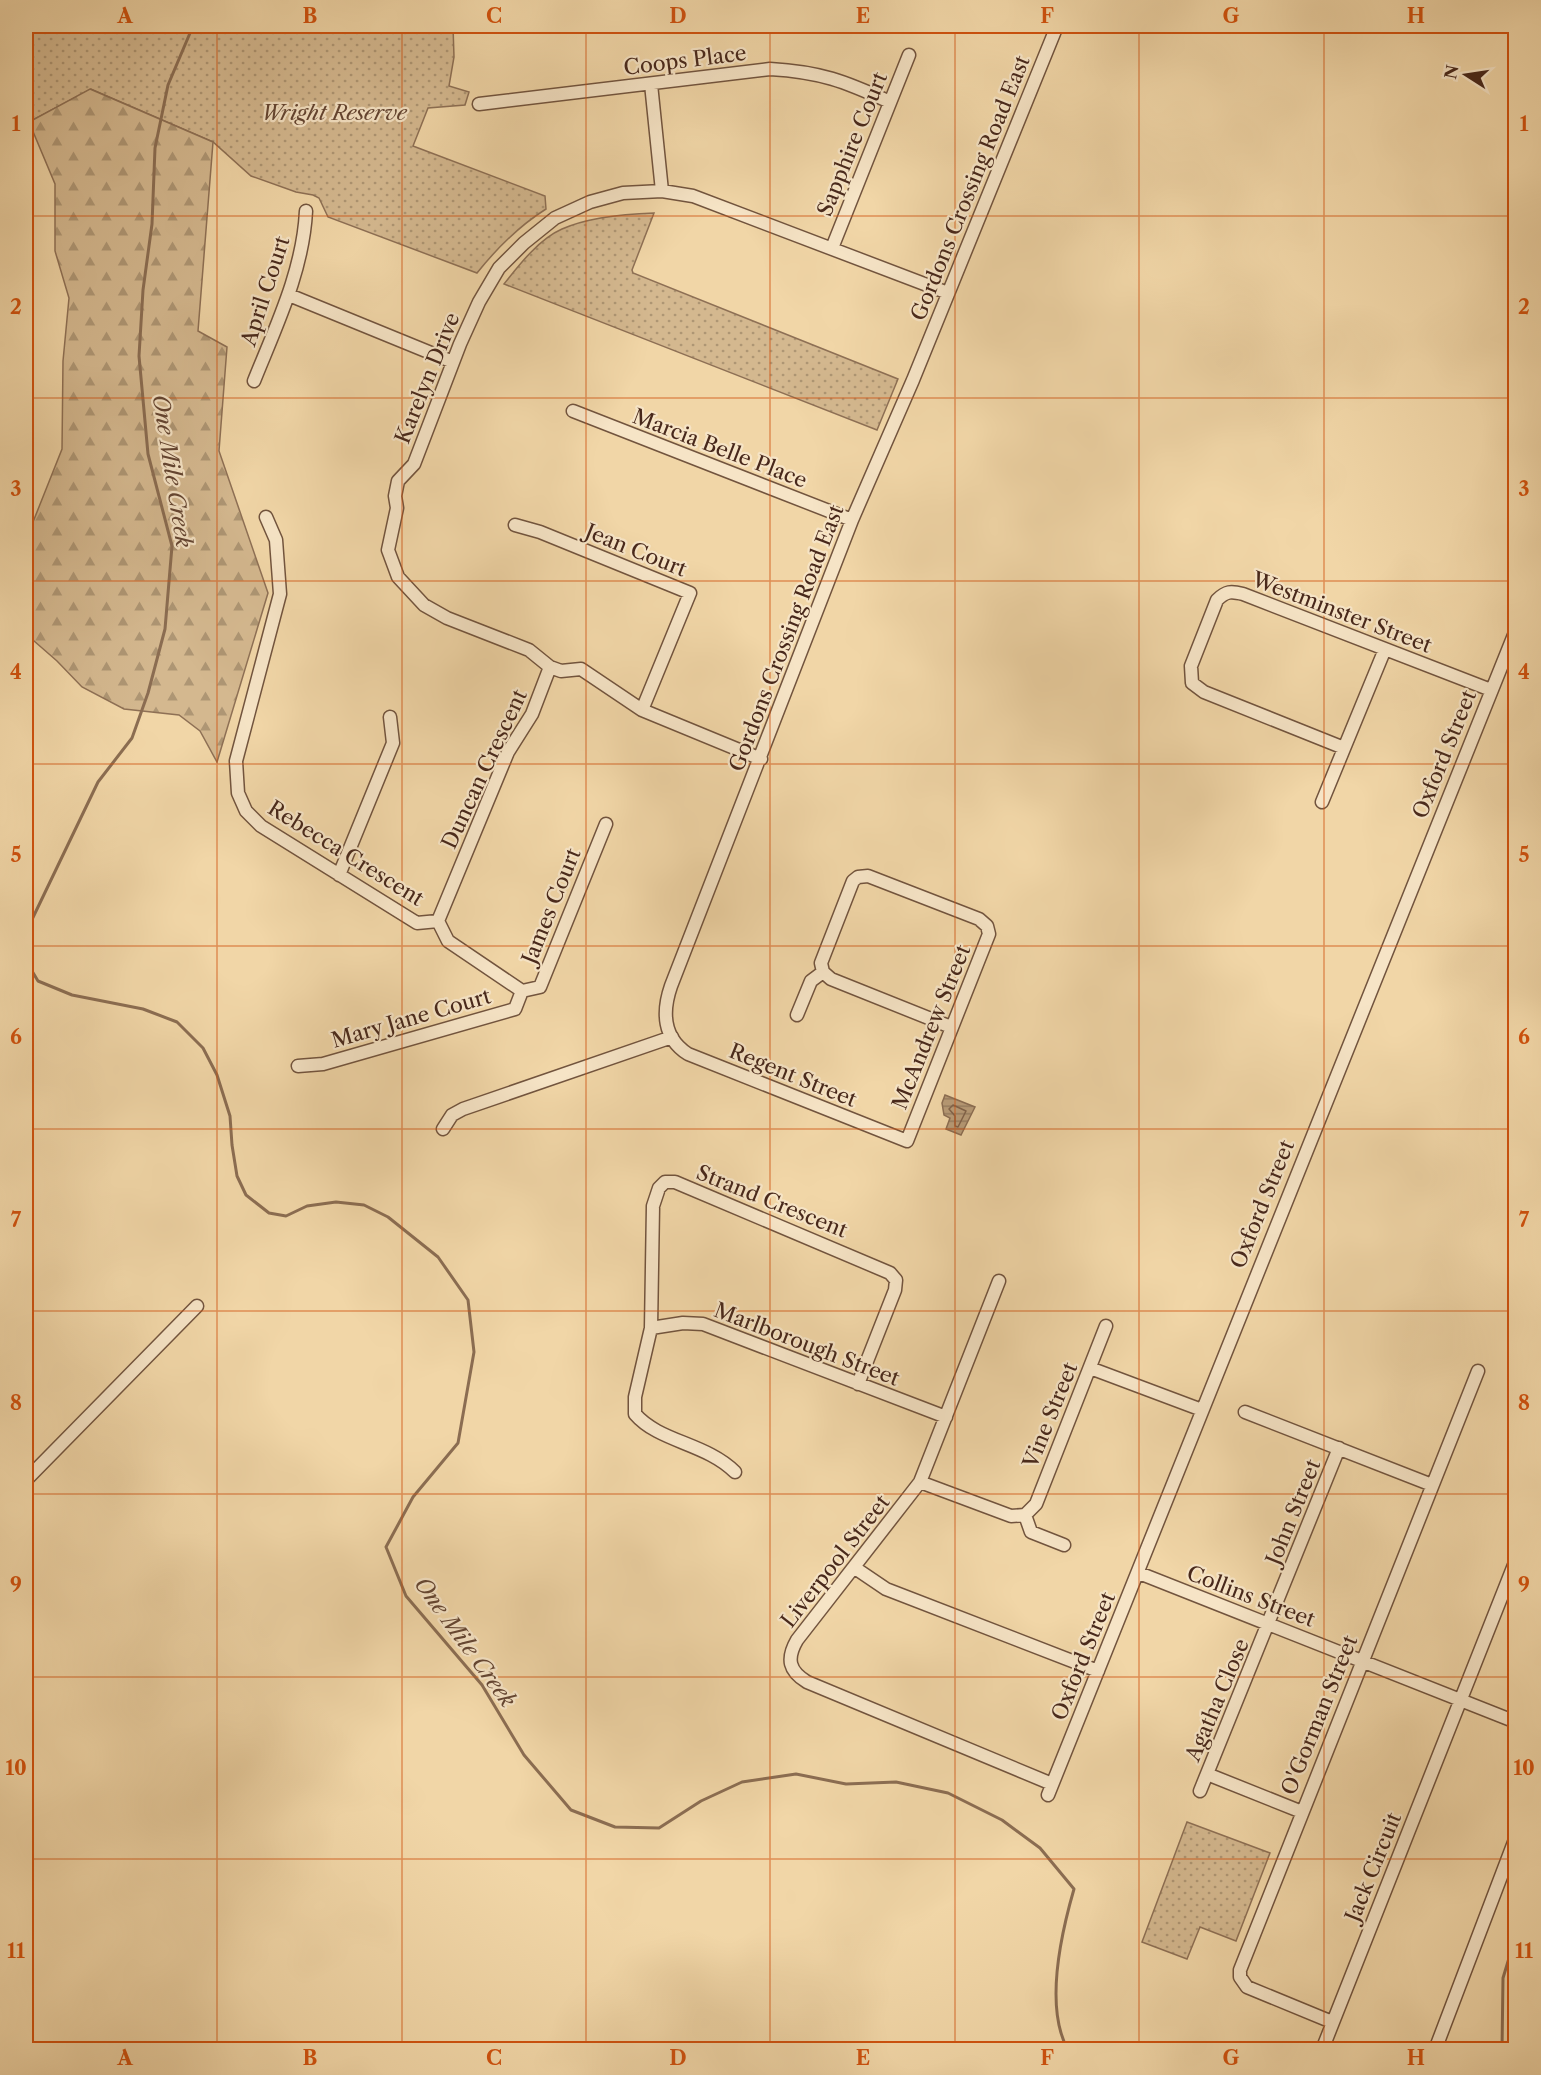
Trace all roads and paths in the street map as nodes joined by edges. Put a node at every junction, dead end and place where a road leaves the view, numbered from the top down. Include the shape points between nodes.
1 (1057, 26) edge
2 (909, 55) dead end
3 (651, 84) junction
4 (890, 102) junction
5 (479, 104) dead end
6 (662, 191) junction
7 (306, 211) dead end
8 (832, 248) junction
9 (948, 293) junction
10 (289, 295) junction
11 (453, 362) junction
12 (254, 381) dead end
13 (573, 411) dead end
14 (266, 517) dead end
15 (852, 519) junction
16 (515, 525) dead end
17 (1515, 630) edge
18 (1385, 649) junction
19 (550, 667) junction
20 (1491, 690) junction
21 (642, 710) junction
22 (390, 717) dead end
23 (1344, 748) junction
24 (761, 759) junction
25 (1322, 802) dead end
26 (606, 824) dead end
27 (339, 875) junction
28 (438, 921) junction
29 (823, 972) junction
30 (522, 991) junction
31 (797, 1015) dead end
32 (951, 1027) junction
33 (672, 1037) junction
34 (298, 1066) dead end
35 (443, 1129) dead end
36 (907, 1141) joint
37 (999, 1281) dead end
38 (197, 1306) dead end
39 (1106, 1326) dead end
40 (651, 1328) junction
41 (1090, 1368) junction
42 (1478, 1371) dead end
43 (858, 1384) junction
44 (1202, 1410) junction
45 (1245, 1412) dead end
46 (946, 1417) junction
47 (1339, 1448) junction
48 (735, 1472) dead end
49 (26, 1480) edge
50 (920, 1482) junction
51 (1432, 1485) junction
52 (1025, 1515) junction
53 (1064, 1545) dead end
54 (1515, 1560) edge
55 (855, 1568) junction
56 (1138, 1573) junction
57 (1270, 1624) junction
58 (1361, 1660) junction
59 (1098, 1671) junction
60 (1460, 1700) junction
61 (1515, 1722) edge
62 (1208, 1773) junction
63 (1050, 1790) joint
64 (1200, 1791) dead end
65 (1302, 1812) junction
66 (1515, 1837) edge
67 (1332, 2022) junction
68 (1322, 2049) edge
69 (1435, 2049) edge

1 - 9 street, Gordons Crossing Road East
2 - 4 street, Sapphire Court
3 - 4 street, Coops Place via 770,69 807,71 831,76
3 - 5 street, Coops Place
3 - 6 street
4 - 8 street, Sapphire Court
6 - 8 street, Karelyn Drive via 693,196
6 - 11 street, Karelyn Drive via 590,202 555,218 524,243 499,268 479,302
7 - 10 street, April Court via 305,237
8 - 9 street, Karelyn Drive
9 - 15 street, Gordons Crossing Road East
10 - 11 street
10 - 12 street, April Court
11 - 19 street, Karelyn Drive via 414,464 398,481 388,550 398,577 424,605 529,650
13 - 15 street, Marcia Belle Place
14 - 27 street, Rebecca Crescent via 276,540 280,594 236,761 238,793 246,811 261,826
15 - 24 street, Gordons Crossing Road East
16 - 21 street, Jean Court via 690,593
17 - 20 street, Oxford Street
18 - 20 street, Westminster Street
18 - 23 street
18 - 23 street, Westminster Street via 1243,594 1230,591 1217,600 1191,666 1192,683 1204,692
19 - 21 street via 561,671 581,669
19 - 28 street, Duncan Crescent via 532,714 508,752
20 - 44 street, Oxford Street
21 - 24 street
22 - 27 street via 393,743
23 - 25 street
24 - 33 street, Gordons Crossing Road East via 668,996 665,1017
26 - 30 street, James Court via 540,987
27 - 28 street, Rebecca Crescent via 417,922
28 - 30 street, Rebecca Crescent via 448,941
29 - 31 street via 811,981
29 - 32 street via 831,979
29 - 32 street, McAndrew Street via 821,963 854,881 862,876 873,876 979,919 987,927 988,938
30 - 34 street, Mary Jane Court via 515,1009 323,1064
32 - 36 street, McAndrew Street
33 - 35 street via 463,1109 452,1115
33 - 36 street, Regent Street via 681,1049 695,1057
37 - 46 street, Liverpool Street
38 - 49 street
39 - 41 street, Vine Street
40 - 43 street, Marlborough Street via 703,1324
40 - 43 street, Strand Crescent via 653,1206 659,1188 665,1182 675,1182 890,1272 896,1280 895,1290
40 - 48 street via 635,1397 635,1414 644,1425 721,1458
41 - 44 street
41 - 52 street, Vine Street via 1036,1504
42 - 51 street, O'Gorman Street
43 - 46 street, Marlborough Street
44 - 56 street, Oxford Street
45 - 47 street, John Street
46 - 50 street, Liverpool Street
47 - 51 street, John Street
47 - 57 street, John Street
50 - 52 street via 1011,1516
50 - 55 street, Liverpool Street
51 - 58 street, O'Gorman Street
52 - 53 street via 1031,1532
54 - 60 street, Jack Circuit
55 - 59 street via 886,1589
55 - 63 street, Liverpool Street via 791,1650 792,1669 797,1676
56 - 57 street, Collins Street
56 - 59 street, Oxford Street
57 - 58 street, Collins Street
57 - 62 street, Agatha Close
58 - 60 street, Collins Street
58 - 65 street, O'Gorman Street
59 - 63 street, Oxford Street
60 - 61 street, Collins Street
60 - 67 street, Jack Circuit
62 - 64 street, Agatha Close
62 - 65 street
65 - 67 street, O'Gorman Street via 1241,1964 1240,1977 1247,1987
66 - 69 street
67 - 68 street, Jack Circuit

